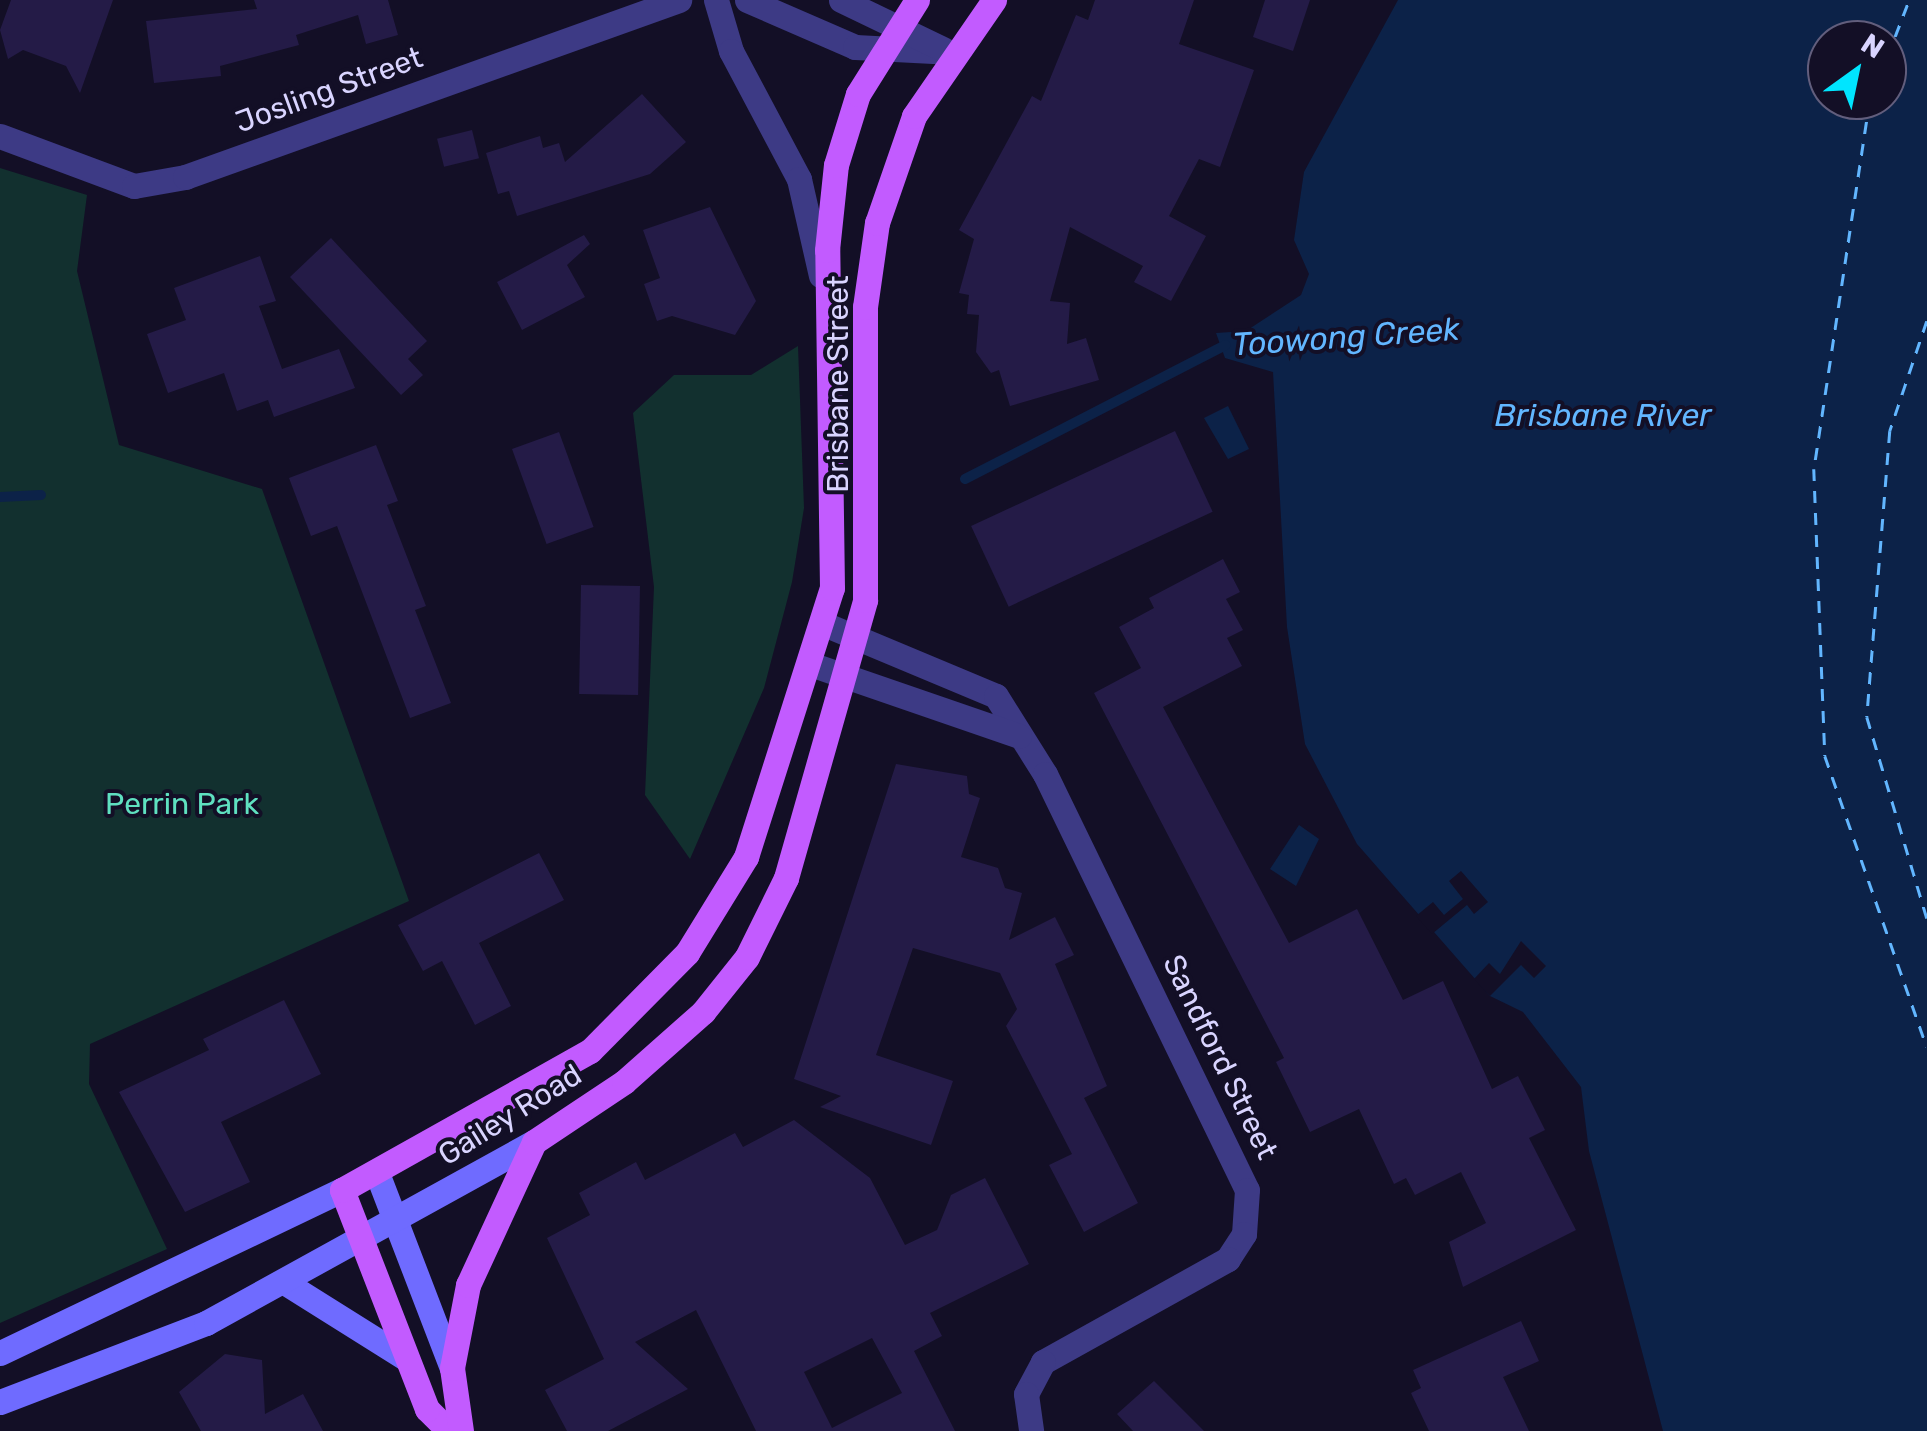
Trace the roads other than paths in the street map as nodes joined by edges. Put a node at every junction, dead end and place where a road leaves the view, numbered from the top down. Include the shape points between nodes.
1 (679, 0) edge
2 (716, 0) edge
3 (747, 0) edge
4 (841, 0) edge
5 (917, 0) edge
6 (994, 0) edge
7 (895, 31) junction
8 (953, 52) junction
9 (881, 54) junction
10 (0, 136) edge
11 (829, 316) junction
12 (824, 624) junction
13 (857, 635) junction
14 (813, 665) junction
15 (847, 677) junction
16 (1024, 738) junction
17 (534, 1142) junction
18 (377, 1174) junction
19 (342, 1190) junction
20 (395, 1223) junction
21 (362, 1244) junction
22 (284, 1282) junction
23 (0, 1353) edge
24 (405, 1358) junction
25 (452, 1368) junction
26 (0, 1402) edge
27 (450, 1431) edge
28 (461, 1431) edge
29 (1030, 1431) edge

1 - 10 street, Josling Street via 185,176 134,186
2 - 11 street via 731,51 803,190
3 - 9 street
4 - 7 street
5 - 7 main road, Brisbane Street
6 - 8 main road, Brisbane Street
7 - 8 street
7 - 9 main road, Brisbane Street
8 - 9 street
8 - 13 main road, Brisbane Street via 906,134 871,252 870,551
9 - 11 main road, Brisbane Street via 836,165
11 - 12 main road, Brisbane Street via 834,561
12 - 13 street, Sandford Street
12 - 14 main road, Gailey Road
13 - 15 main road, Brisbane Street
13 - 16 street, Sandford Street via 973,681 996,696
14 - 15 street
14 - 18 main road, Gailey Road via 746,856 687,953 590,1051
15 - 16 street
15 - 17 main road, Gailey Road via 796,850 748,957 669,1046
16 - 29 street, Sandford Street via 1249,1203 1228,1259 1043,1362 1026,1394
17 - 20 main road, Gailey Road
17 - 25 main road via 475,1258
18 - 19 main road, Gailey Road
18 - 20 main road
19 - 21 main road
19 - 23 main road, Gailey Road
20 - 21 main road, Gailey Road
20 - 25 main road
21 - 22 main road, Gailey Road
21 - 24 main road
22 - 24 main road
22 - 26 main road, Gailey Road
24 - 27 main road via 427,1409
25 - 28 main road

